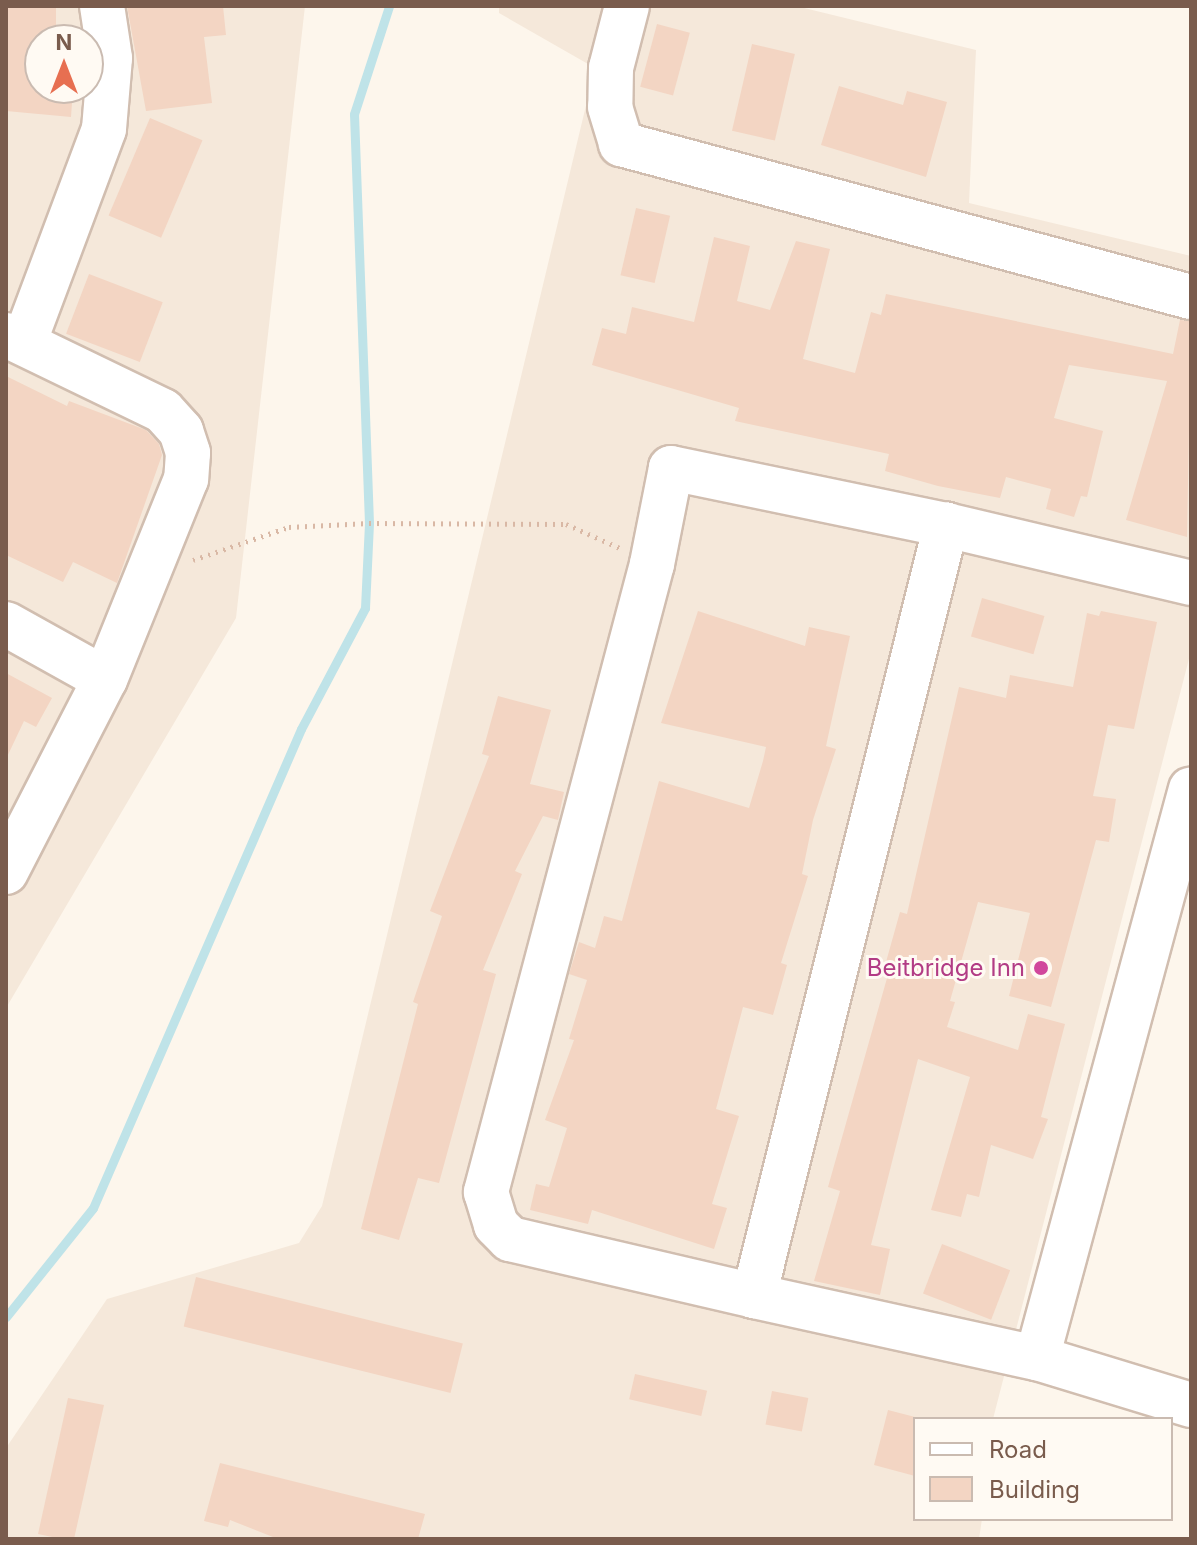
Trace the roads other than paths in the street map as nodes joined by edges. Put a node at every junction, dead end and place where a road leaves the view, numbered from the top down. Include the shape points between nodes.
1 (102, 6) edge
2 (627, 6) edge
3 (1191, 297) edge
4 (15, 339) edge
5 (946, 525) junction
6 (1191, 583) edge
7 (6, 624) edge
8 (105, 679) junction
9 (1191, 789) edge
10 (6, 872) edge
11 (754, 1296) junction
12 (1037, 1358) junction
13 (1191, 1405) edge

1 - 4 street via 110,58 104,129
2 - 3 street via 611,68 610,107 621,144
4 - 8 street via 163,411 181,431 186,479
5 - 6 street
5 - 11 street
5 - 11 street via 671,468 652,564 486,1192 496,1225 510,1239
7 - 8 street
8 - 10 street
9 - 12 street
11 - 12 street
12 - 13 street

